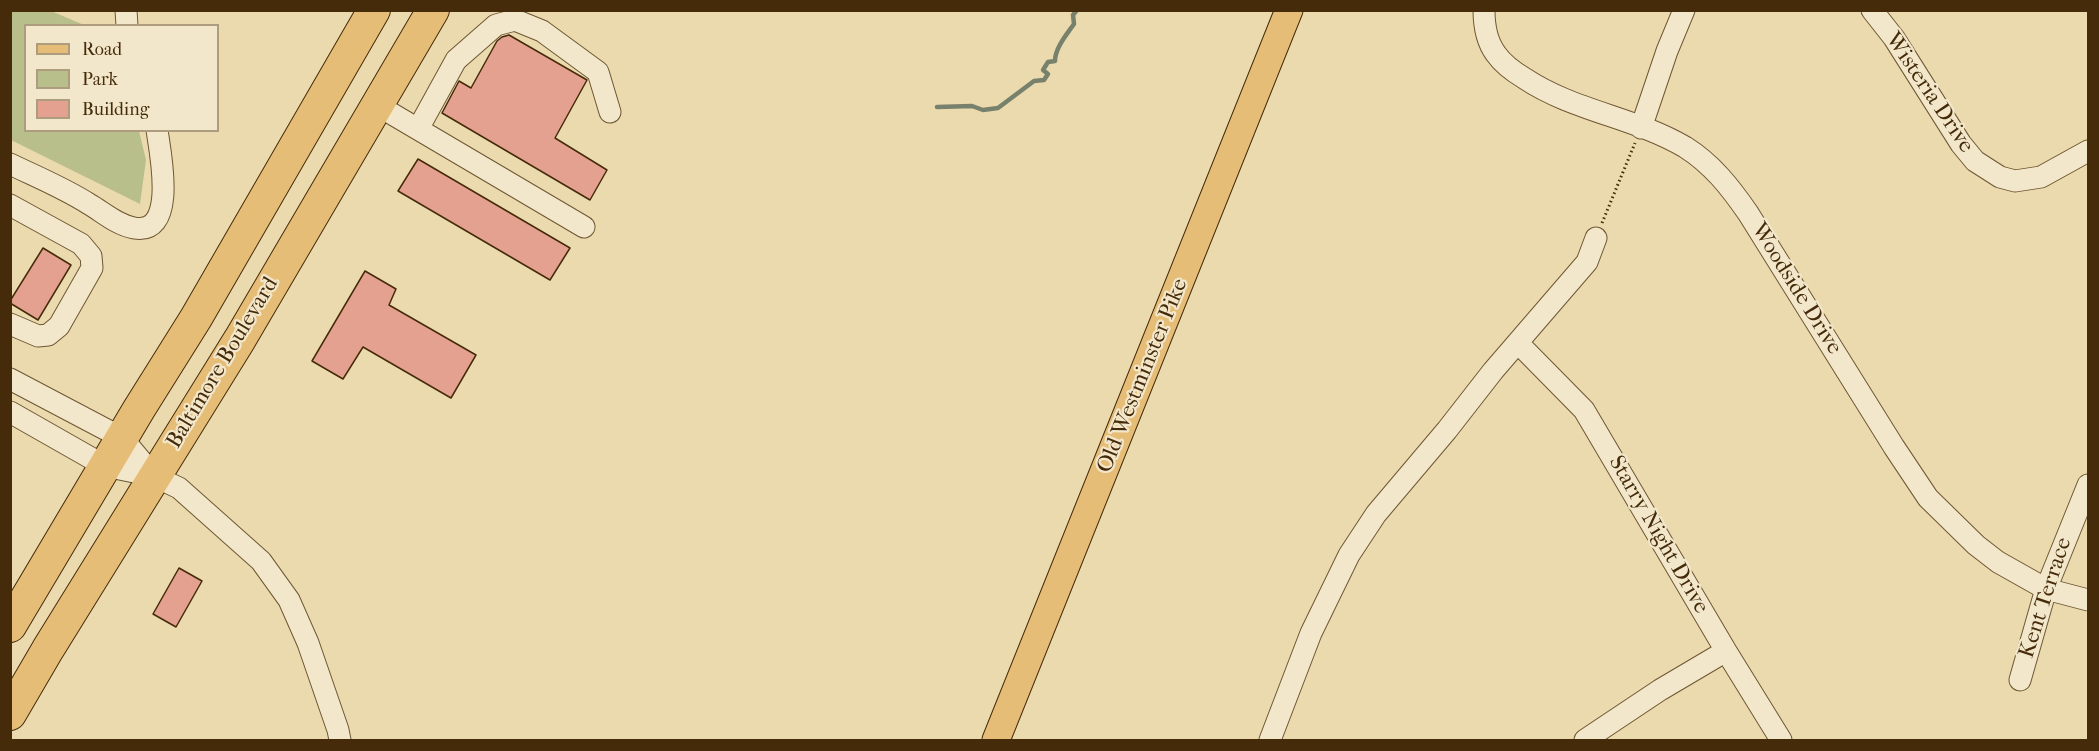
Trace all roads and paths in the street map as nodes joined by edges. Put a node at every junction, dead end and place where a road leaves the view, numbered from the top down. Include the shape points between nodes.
1 (374, 10) edge
2 (433, 10) edge
3 (1289, 10) edge
4 (1484, 10) edge
5 (1684, 10) edge
6 (1872, 10) edge
7 (377, 105) junction
8 (610, 112) dead end
9 (1641, 128) junction
10 (418, 129) junction
11 (157, 132) edge
12 (2088, 150) edge
13 (10, 164) edge
14 (10, 205) edge
15 (584, 227) dead end
16 (1596, 238) joint
17 (10, 324) edge
18 (1518, 343) junction
19 (10, 379) edge
20 (10, 412) edge
21 (122, 438) junction
22 (105, 466) junction
23 (154, 476) junction
24 (2088, 484) edge
25 (2046, 590) junction
26 (2088, 600) edge
27 (10, 626) edge
28 (1726, 651) junction
29 (2020, 680) dead end
30 (10, 714) edge
31 (340, 741) edge
32 (996, 741) edge
33 (1270, 741) edge
34 (1585, 741) edge
35 (1781, 741) edge

1 - 21 highway, Baltimore Boulevard
2 - 7 highway, Baltimore Boulevard
3 - 32 main road, Old Westminster Pike
4 - 9 street, Woodside Drive via 1484,26 1495,53 1513,70 1566,101
5 - 9 street
6 - 12 street, Wisteria Drive via 1894,38 1960,144 1986,169 2015,181 2041,177
7 - 10 street
7 - 23 highway, Baltimore Boulevard via 240,339
8 - 10 street via 598,72 542,32 515,20 496,25 456,60
9 - 16 path
9 - 25 street, Woodside Drive via 1683,146 1724,180 1928,498 1976,545
10 - 15 street
11 - 13 street via 163,196 155,221 144,227 134,228 109,218 66,191
14 - 17 street via 81,244 91,256 92,268 59,326 48,335 38,336
16 - 18 street via 1587,262
18 - 28 street, Starry Night Drive via 1584,410
18 - 33 street via 1376,514 1349,555 1311,633
19 - 21 street
20 - 22 street
21 - 22 highway, Baltimore Boulevard
21 - 23 street
22 - 23 street
22 - 27 highway, Baltimore Boulevard
23 - 30 highway, Baltimore Boulevard
23 - 31 street via 179,488 225,528 261,561 282,590 308,643
24 - 25 street, Kent Terrace
25 - 26 street, Woodside Drive
25 - 29 street, Kent Terrace
28 - 34 street
28 - 35 street, Starry Night Drive

